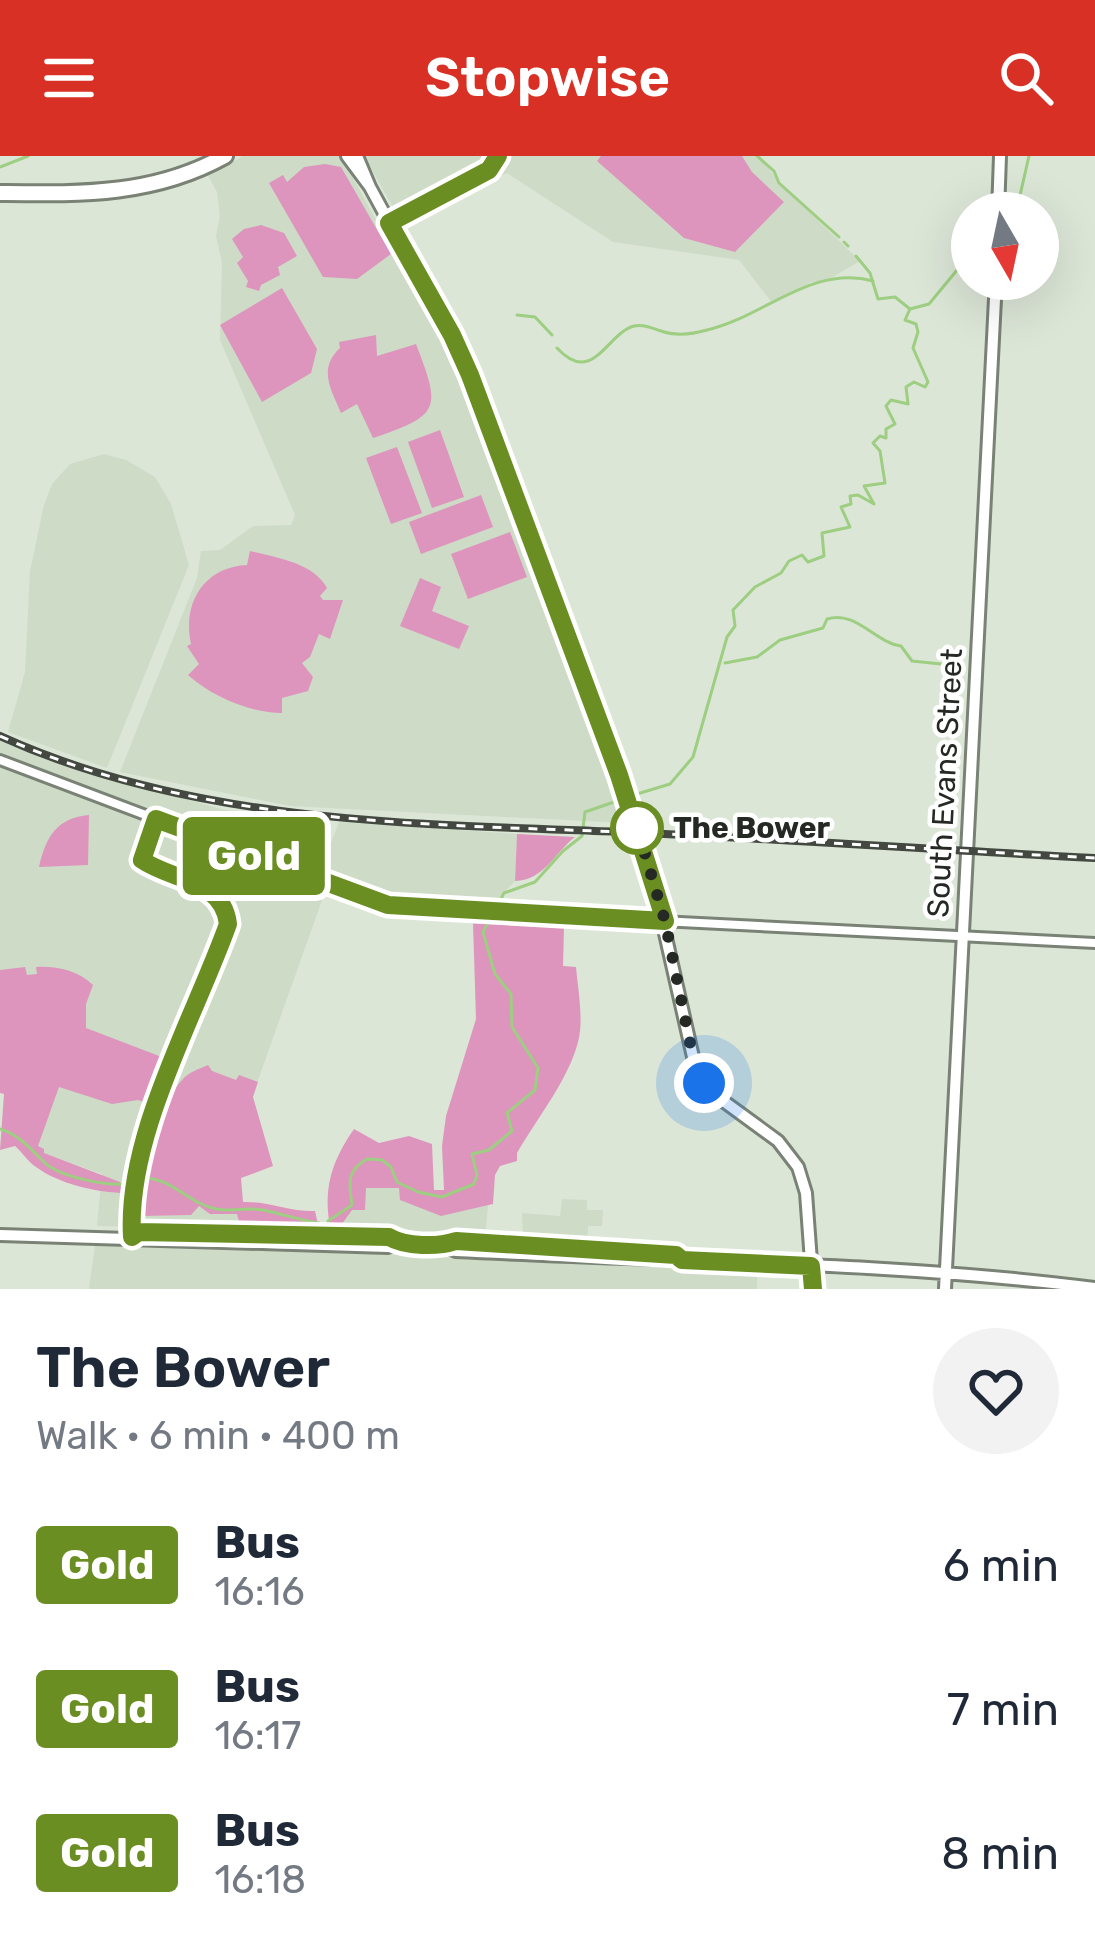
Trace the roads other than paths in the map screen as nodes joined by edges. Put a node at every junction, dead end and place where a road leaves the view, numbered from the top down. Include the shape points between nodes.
1 (225, 156) edge
2 (347, 156) edge
3 (357, 156) edge
4 (1000, 156) edge
5 (370, 187) junction
6 (999, 192) edge
7 (0, 193) edge
8 (995, 300) edge
9 (0, 760) edge
10 (665, 921) junction
11 (961, 936) junction
12 (1095, 943) edge
13 (0, 1234) edge
14 (444, 1245) junction
15 (558, 1248) junction
16 (530, 1255) junction
17 (682, 1260) junction
18 (811, 1266) junction
19 (946, 1274) junction
20 (1095, 1288) edge
21 (813, 1289) edge
22 (945, 1289) edge

1 - 7 highway via 142,188
2 - 5 main road
3 - 5 main road
4 - 6 main road
5 - 10 main road via 460,353
8 - 11 main road, South Evans Street
9 - 10 street via 377,902
10 - 11 street
10 - 18 main road via 693,1057 711,1092 794,1159 806,1193
11 - 12 street
11 - 19 main road, South Evans Street
13 - 14 main road via 389,1237
14 - 15 main road
14 - 16 main road
15 - 16 main road
15 - 17 main road
16 - 17 main road
17 - 18 main road
18 - 19 main road
18 - 21 main road
19 - 20 main road
19 - 22 main road, South Evans Street

